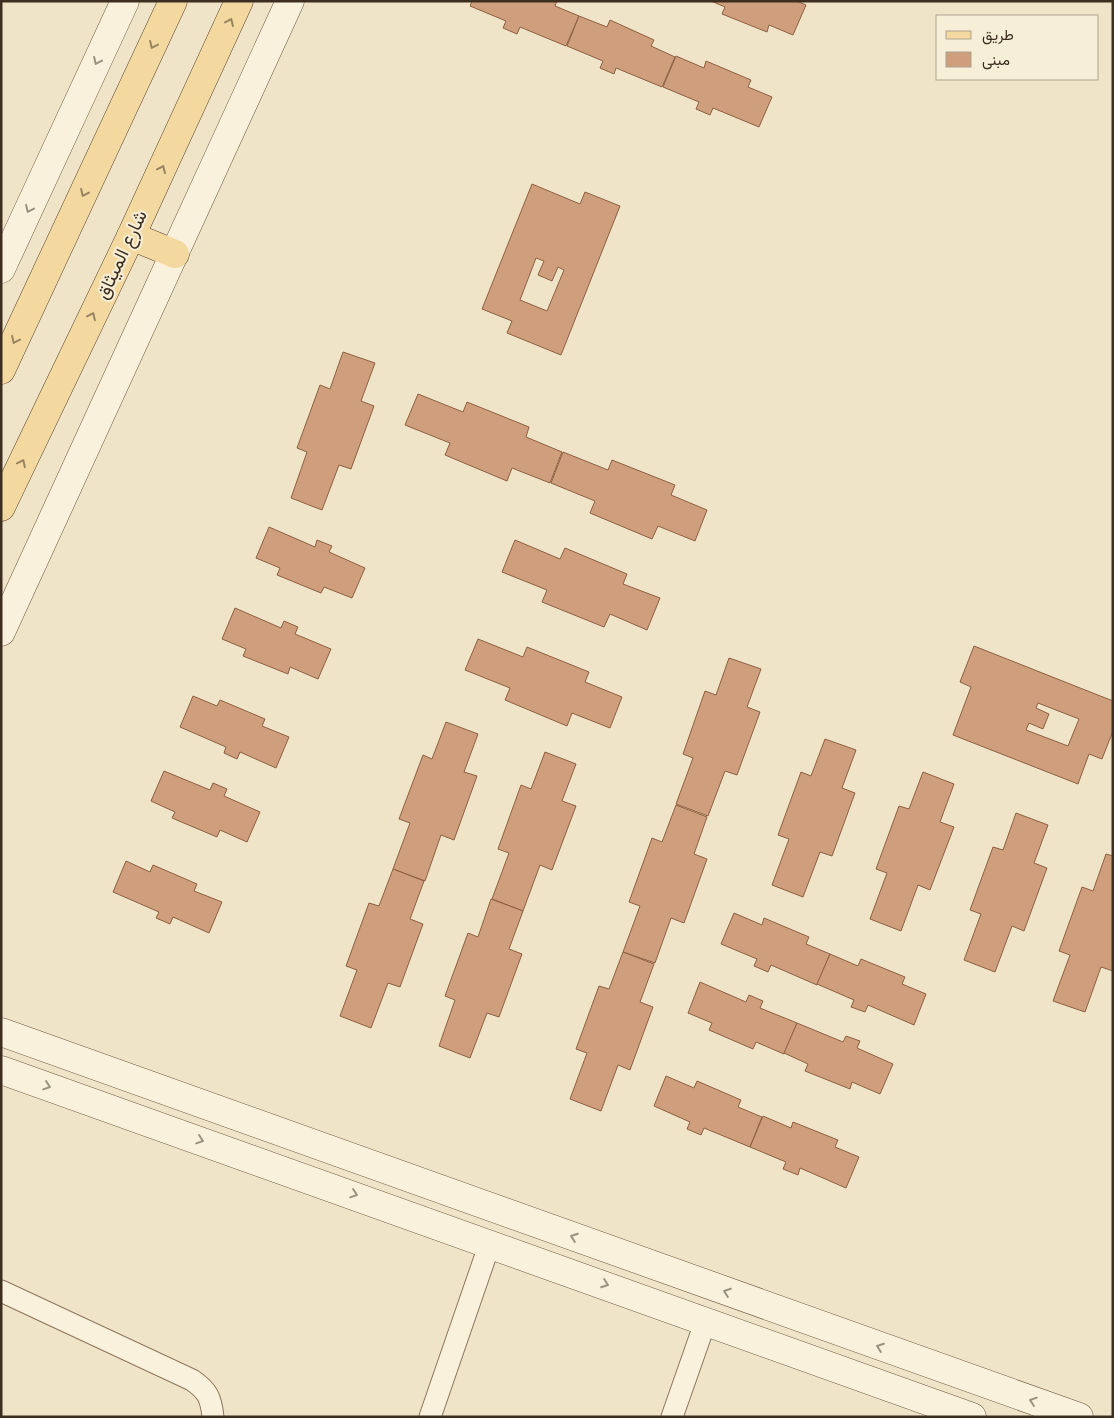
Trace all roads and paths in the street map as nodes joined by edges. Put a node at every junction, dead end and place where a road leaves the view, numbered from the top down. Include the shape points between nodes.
1 (125, 1) edge
2 (173, 1) edge
3 (239, 1) edge
4 (290, 1) edge
5 (131, 236) junction
6 (175, 254) junction
7 (1, 269) edge
8 (1, 370) edge
9 (1, 507) edge
10 (1, 632) edge
11 (1, 1032) edge
12 (1, 1070) edge
13 (490, 1243) junction
14 (1, 1291) edge
15 (706, 1320) junction
16 (924, 1409) edge
17 (213, 1417) edge
18 (430, 1417) edge
19 (672, 1417) edge
20 (972, 1417) edge
21 (1079, 1417) edge

1 -> 7 street
2 -> 8 main road
5 -> 3 main road, شارع الميثاق
4 - 6 street
5 - 6 main road
9 -> 5 main road, شارع الميثاق
6 - 10 street
21 -> 11 street
12 -> 13 street
13 -> 15 street
13 - 18 street
14 - 17 street via 192,1380 207,1391
15 - 16 street
15 - 19 street
16 - 20 street

